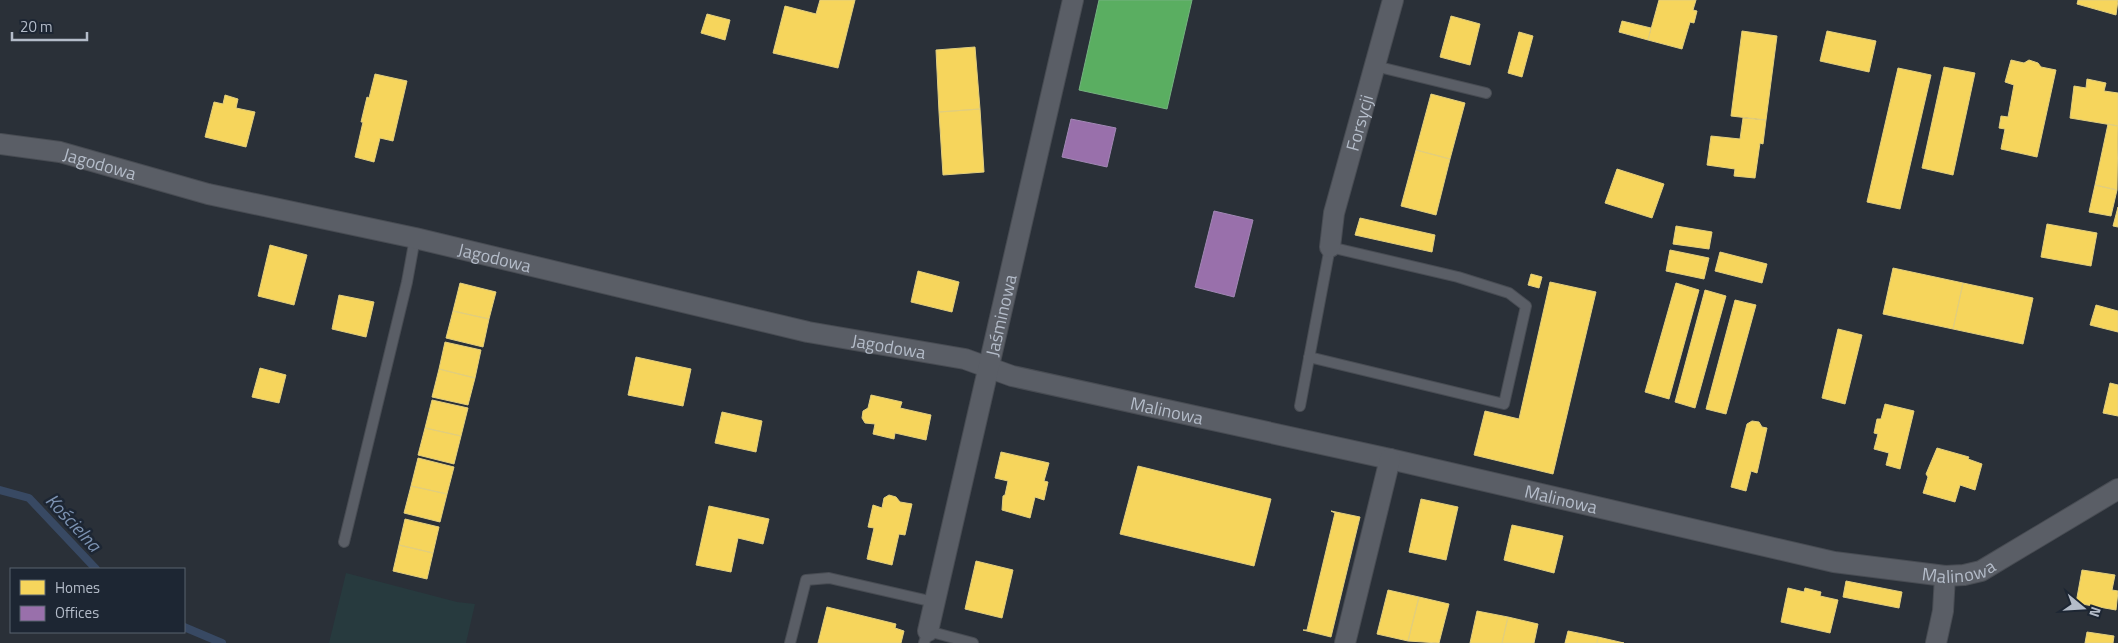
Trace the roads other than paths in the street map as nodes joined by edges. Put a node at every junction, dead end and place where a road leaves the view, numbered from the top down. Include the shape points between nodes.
1 (1073, 0) edge
2 (1393, 0) edge
3 (1375, 66) junction
4 (1486, 93) dead end
5 (0, 144) edge
6 (416, 238) junction
7 (1330, 247) junction
8 (1309, 357) junction
9 (988, 367) junction
10 (1300, 406) dead end
11 (1390, 459) junction
12 (2118, 489) edge
13 (344, 542) dead end
14 (1946, 576) junction
15 (934, 602) junction
16 (926, 637) edge
17 (790, 643) edge
18 (973, 643) edge
19 (1345, 643) edge
20 (1936, 643) edge

1 - 9 street, Jaśminowa
2 - 3 street, Forsycji
3 - 4 lane
3 - 7 street, Forsycji via 1334,213
5 - 6 street, Jagodowa via 60,152 208,194
6 - 9 street, Jagodowa via 808,332 966,359
6 - 13 lane
7 - 8 lane
7 - 8 lane via 1458,277 1509,293 1526,306 1504,404
8 - 10 lane
9 - 11 street, Malinowa via 1012,376
9 - 15 street, Jaśminowa
11 - 14 street, Malinowa via 1834,562
11 - 19 street
12 - 14 street, Malinowa via 1981,571
14 - 20 street
15 - 16 street, Jaśminowa
15 - 17 lane via 829,578 806,580
16 - 18 lane

